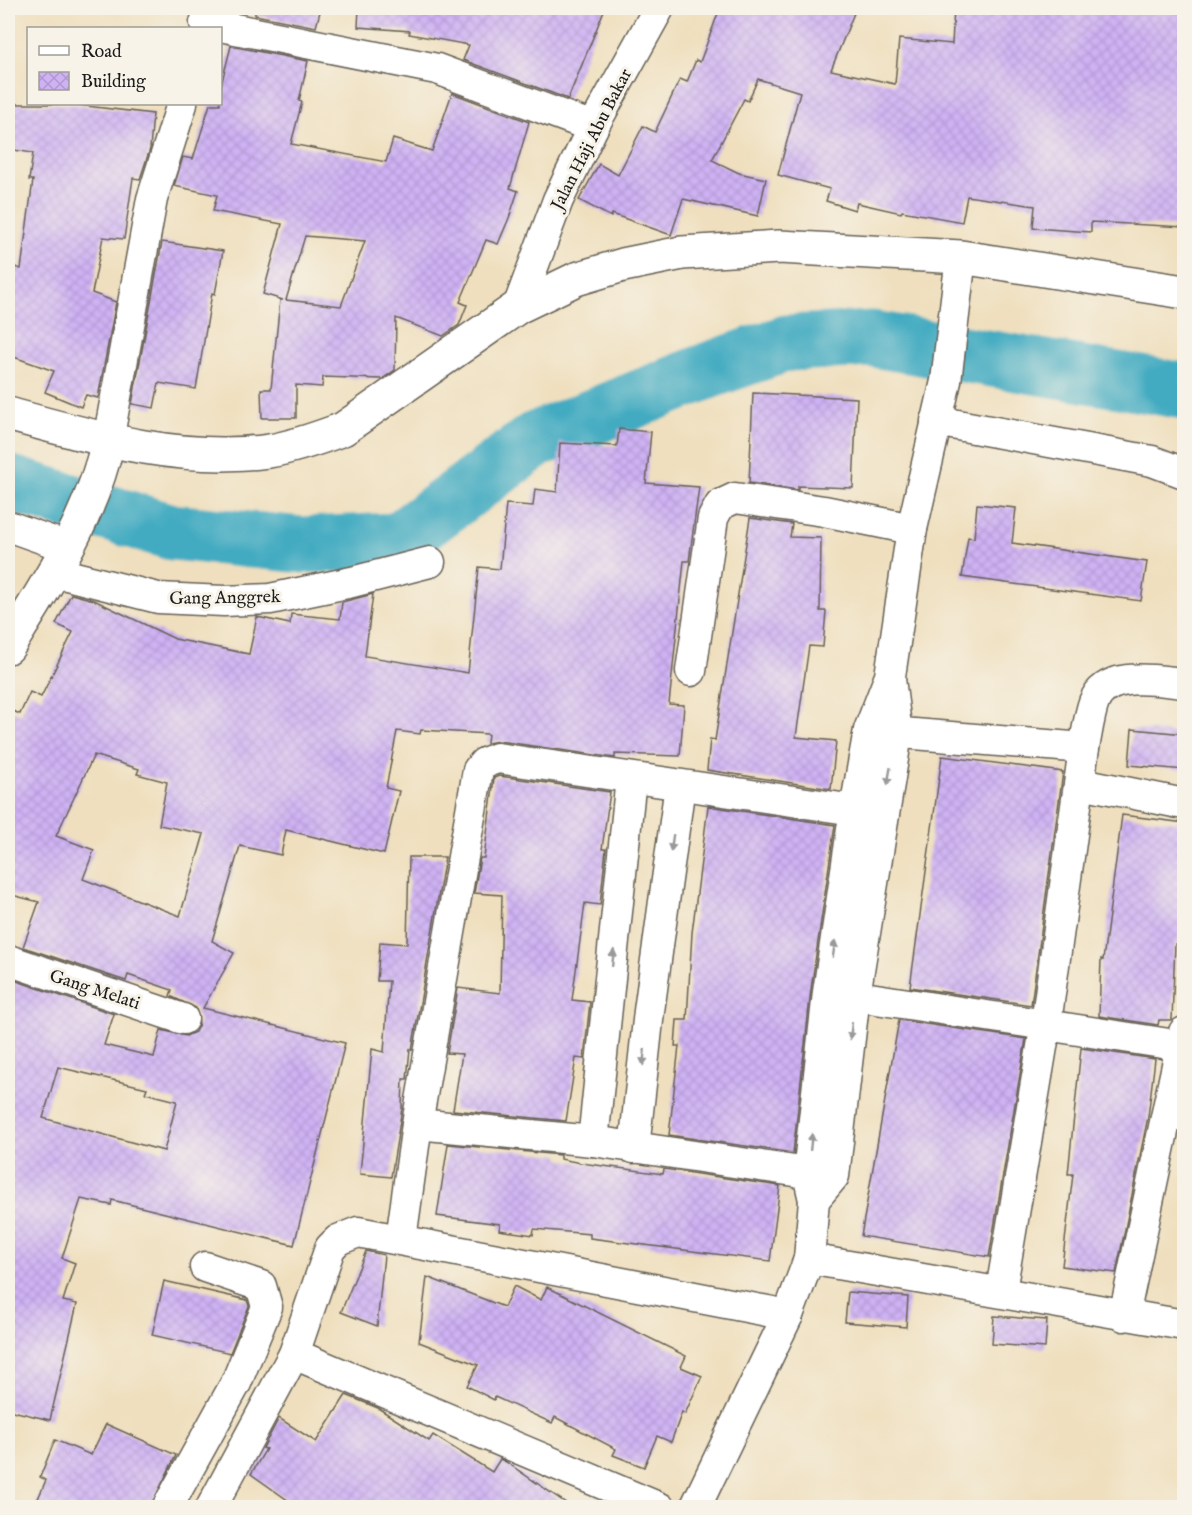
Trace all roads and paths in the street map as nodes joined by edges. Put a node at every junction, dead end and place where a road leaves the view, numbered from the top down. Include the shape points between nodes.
1 (659, 8) edge
2 (205, 20) edge
3 (182, 105) edge
4 (593, 127) junction
5 (960, 271) junction
6 (1185, 292) edge
7 (518, 307) junction
8 (8, 414) edge
9 (936, 421) junction
10 (105, 457) junction
11 (1185, 460) edge
12 (1152, 461) junction
13 (1185, 473) edge
14 (8, 526) edge
15 (912, 529) junction
16 (65, 550) junction
17 (430, 562) dead end
18 (8, 647) edge
19 (691, 671) dead end
20 (1185, 683) edge
21 (883, 732) junction
22 (1084, 748) junction
23 (631, 778) junction
24 (1081, 783) junction
25 (680, 785) junction
26 (1185, 804) edge
27 (868, 812) junction
28 (8, 960) edge
29 (841, 994) junction
30 (608, 1005) junction
31 (649, 1011) junction
32 (183, 1018) dead end
33 (1046, 1023) junction
34 (1184, 1039) edge
35 (417, 1124) junction
36 (593, 1141) junction
37 (634, 1148) junction
38 (1172, 1151) edge
39 (818, 1183) junction
40 (401, 1239) junction
41 (809, 1259) junction
42 (205, 1267) dead end
43 (1001, 1291) junction
44 (788, 1315) junction
45 (1124, 1316) junction
46 (1185, 1325) edge
47 (294, 1354) junction
48 (167, 1508) edge
49 (211, 1508) edge
50 (660, 1508) edge
51 (694, 1508) edge

1 - 4 street, Jalan Haji Abu Bakar
2 - 4 street via 437,69
3 - 10 street via 152,199
4 - 7 street, Jalan Haji Abu Bakar via 558,200
5 - 6 street
5 - 7 street via 779,247 682,253 576,279
5 - 9 street via 948,368
7 - 10 street via 343,429 310,441 268,451
8 - 10 street
9 - 12 street
9 - 15 street
10 - 16 street
11 - 12 street
12 - 13 street
14 - 16 street, Gang Anggrek
15 - 19 street via 750,500 735,498 723,503 713,518
15 - 21 street
16 - 17 street, Gang Anggrek via 159,598 224,601 270,599
16 - 18 street
20 - 22 street via 1123,680 1103,690 1094,700
21 - 22 street
21 - 27 street
22 - 24 street
23 - 25 street
30 -> 23 street
23 - 35 street via 497,758 478,770
24 - 26 street
24 - 33 street
25 - 27 street
25 -> 31 street
27 - 29 street
28 - 32 street, Gang Melati
29 - 33 street
29 - 39 street
30 - 31 street
30 - 36 street
31 -> 37 street
33 - 34 street
33 - 43 street
34 - 38 street
35 - 36 street
35 - 40 street
36 - 37 street
37 - 39 street
38 - 45 street
39 - 41 street
40 - 44 street
40 - 47 street via 358,1232 330,1248
41 - 43 street
41 - 44 street
42 - 48 street via 261,1286 267,1307 237,1383
43 - 45 street
44 - 51 street
45 - 46 street
47 - 49 street
47 - 50 street

